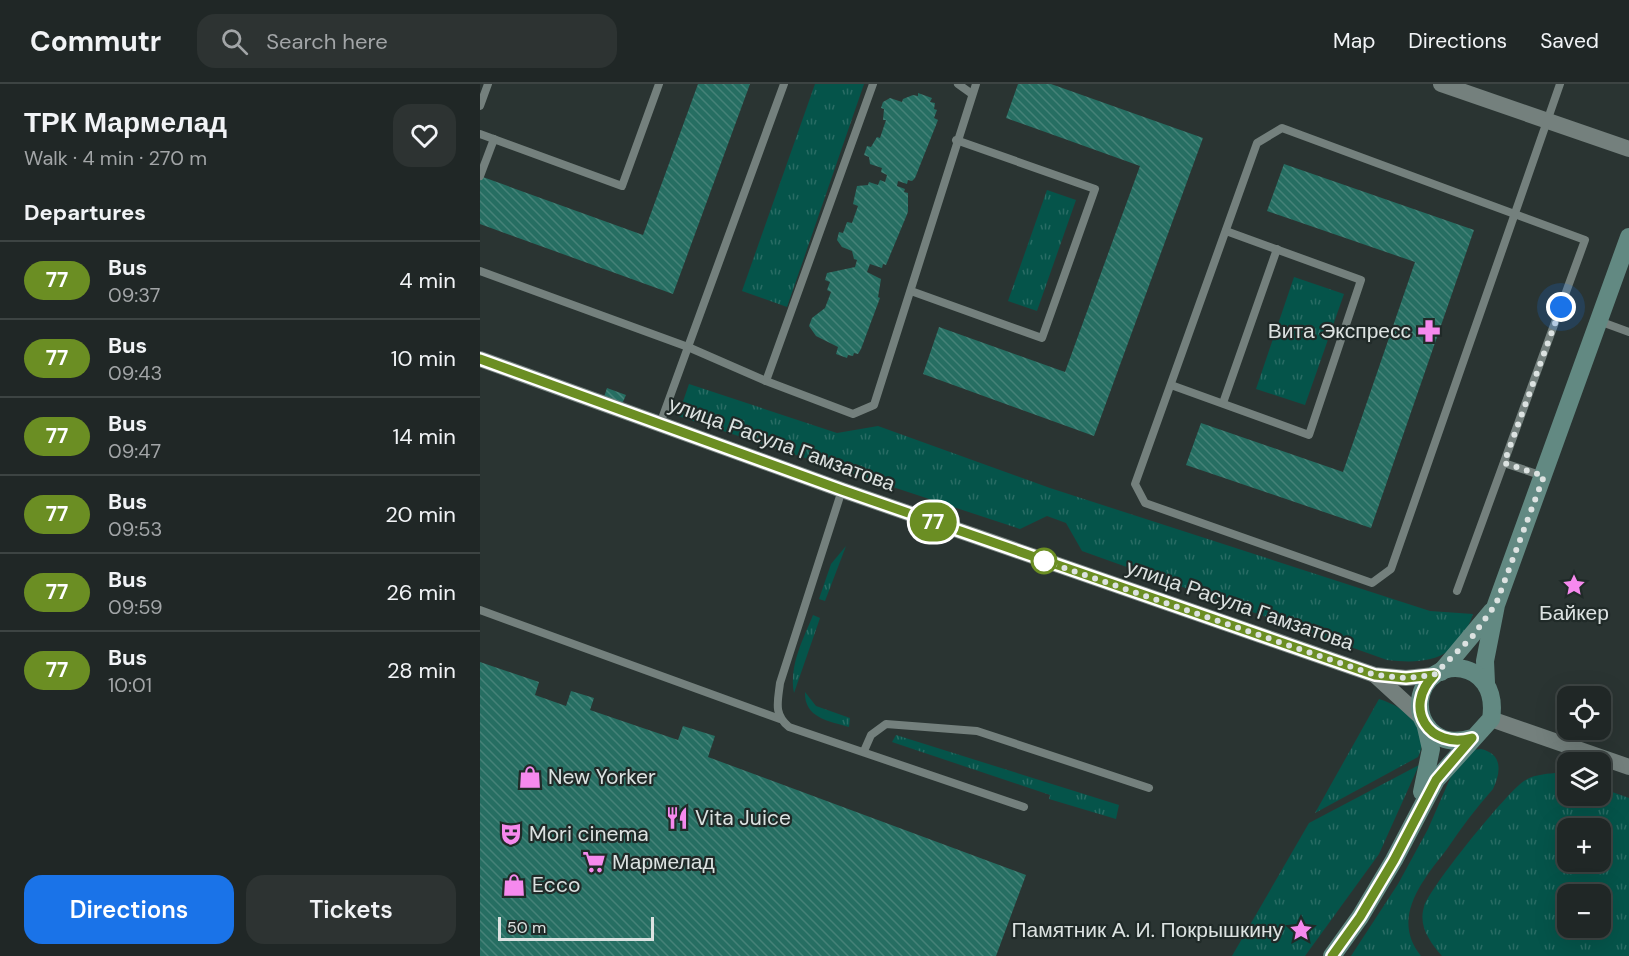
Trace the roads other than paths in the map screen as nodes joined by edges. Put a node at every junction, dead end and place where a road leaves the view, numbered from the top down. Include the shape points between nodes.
1 (488, 84) edge
2 (659, 84) edge
3 (784, 84) edge
4 (873, 84) edge
5 (958, 84) edge
6 (976, 84) edge
7 (1441, 84) edge
8 (1560, 84) edge
9 (972, 94) junction
10 (480, 106) edge
11 (1547, 121) junction
12 (480, 134) edge
13 (494, 139) junction
14 (956, 140) junction
15 (1629, 149) edge
16 (480, 176) edge
17 (1513, 214) junction
18 (1226, 231) junction
19 (1629, 237) edge
20 (1277, 249) junction
21 (480, 271) edge
22 (911, 291) junction
23 (1599, 321) junction
24 (1629, 332) edge
25 (688, 347) junction
26 (480, 359) edge
27 (766, 381) junction
28 (1171, 385) junction
29 (1223, 403) junction
30 (660, 424) junction
31 (1504, 463) junction
32 (1544, 476) junction
33 (842, 490) junction
34 (1457, 591) dead end
35 (1496, 604) junction
36 (480, 610) edge
37 (1437, 674) junction
38 (1375, 675) junction
39 (1486, 683) junction
40 (780, 719) junction
41 (1491, 720) junction
42 (1424, 722) junction
43 (1472, 738) junction
44 (864, 751) junction
45 (1629, 767) edge
46 (1149, 788) dead end
47 (1024, 807) dead end
48 (1415, 816) junction
49 (1332, 956) edge

1 - 10 lane
2 - 13 lane via 622,186
3 - 25 lane
4 - 27 lane
5 - 9 lane
6 - 9 lane
7 - 11 street
8 - 11 lane
9 - 14 lane
11 - 15 street
11 - 17 lane
12 - 13 lane
13 - 16 lane
14 - 22 lane
14 - 22 lane via 1095,189 1042,338
17 - 18 lane via 1282,128 1257,143
17 - 28 lane via 1391,569 1372,583 1145,503 1136,484
17 - 31 lane via 1585,240
18 - 20 lane
18 - 28 lane
19 - 23 main road
20 - 29 lane
20 - 29 lane via 1361,280 1309,435
21 - 25 lane
22 - 27 lane via 874,405 853,414
23 - 24 lane
23 - 32 main road
25 - 27 lane
25 - 30 lane
26 - 30 street, улица Расула Гамзатова
28 - 29 lane
30 - 33 street, улица Расула Гамзатова
31 - 32 lane
31 - 34 lane
32 - 35 main road
33 - 38 street, улица Расула Гамзатова
33 - 40 lane via 780,683
35 - 37 main road
35 - 39 main road via 1485,661
36 - 40 lane
37 - 38 street, улица Расула Гамзатова via 1406,678
37 - 39 main road via 1466,669
37 - 42 main road via 1421,695
38 - 42 street, улица Расула Гамзатова
39 - 41 main road via 1493,707
40 - 44 lane via 789,727
41 - 43 main road
41 - 45 street
42 - 43 main road via 1436,736 1447,741
42 - 48 main road via 1431,749 1429,770
43 - 48 main road via 1436,780
44 - 46 lane via 871,735 886,724 977,731
44 - 47 lane
48 - 49 main road via 1394,860

